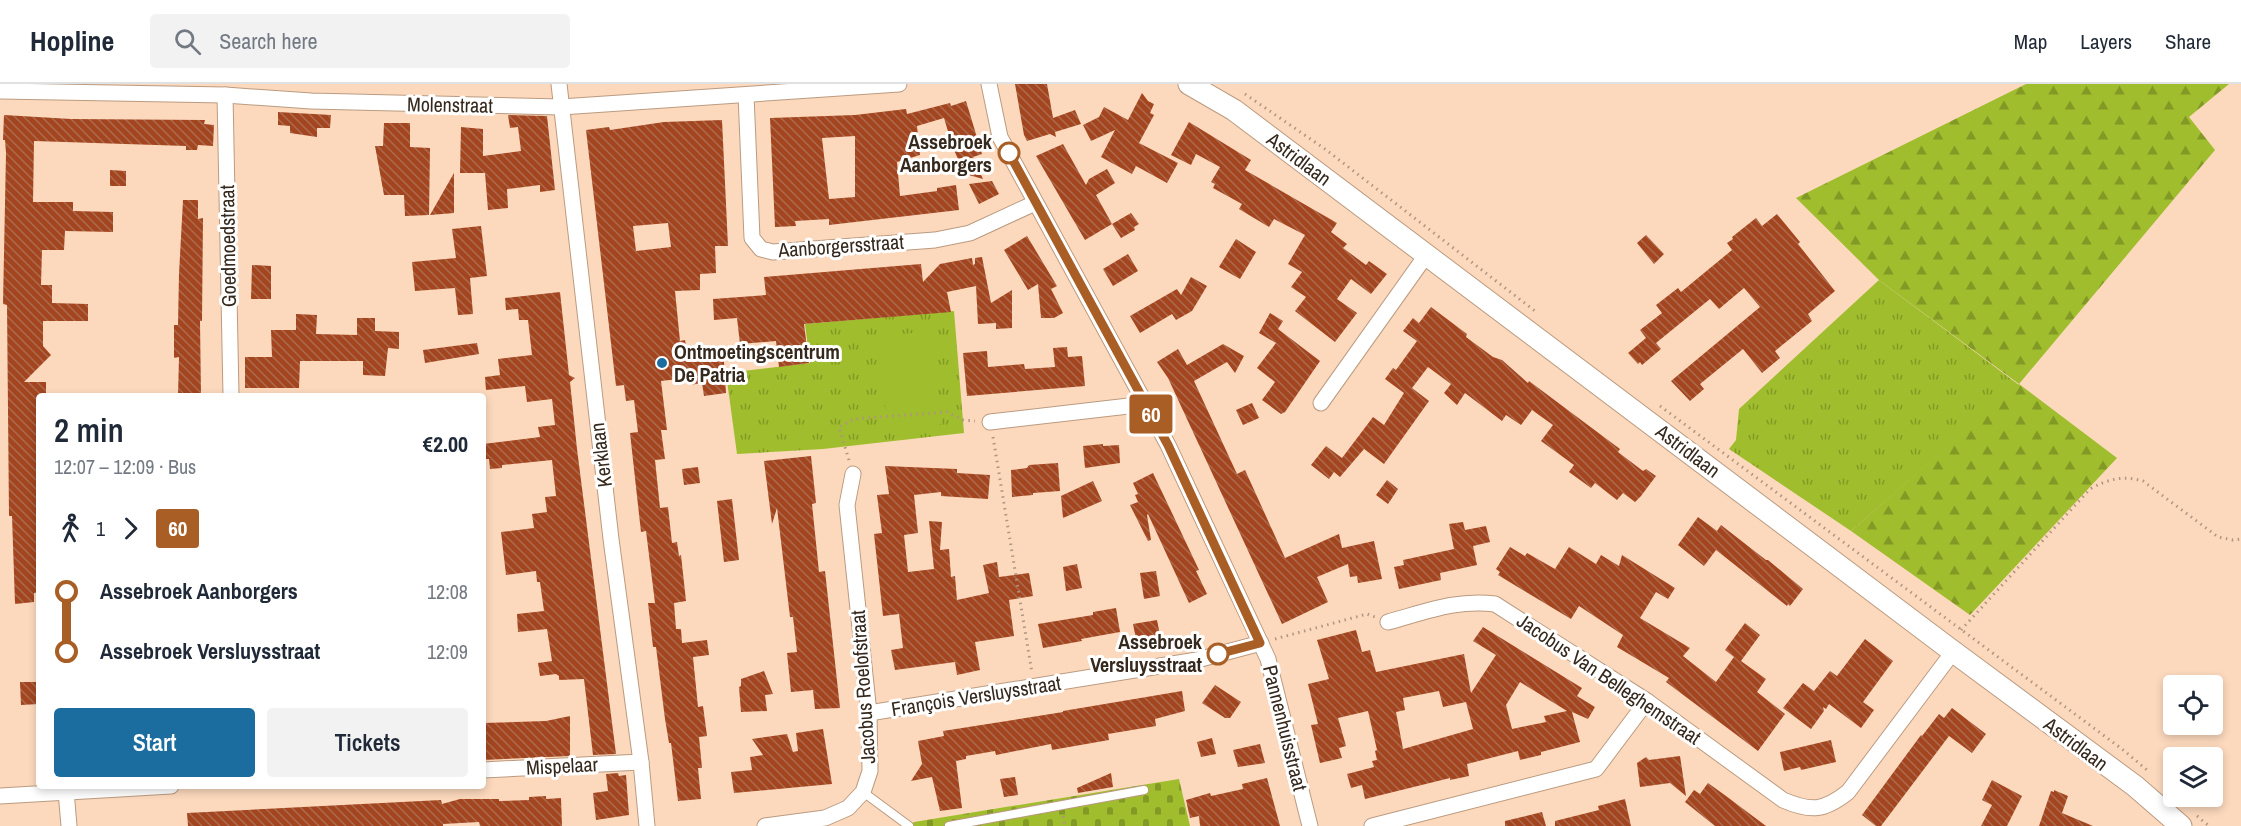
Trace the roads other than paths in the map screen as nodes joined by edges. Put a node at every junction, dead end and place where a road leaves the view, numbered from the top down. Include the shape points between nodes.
1 (558, 84) edge
2 (899, 84) edge
3 (989, 84) edge
4 (1189, 84) edge
5 (0, 91) edge
6 (746, 94) junction
7 (225, 95) junction
8 (561, 107) junction
9 (1035, 202) junction
10 (1427, 254) junction
11 (231, 393) edge
12 (1321, 403) dead end
13 (1146, 404) junction
14 (990, 422) road end
15 (853, 474) road end
16 (1388, 622) road end
17 (1260, 643) junction
18 (1953, 652) junction
19 (1647, 701) junction
20 (869, 713) junction
21 (641, 762) junction
22 (486, 770) edge
23 (108, 789) edge
24 (1144, 790) dead end
25 (66, 791) junction
26 (863, 792) junction
27 (0, 796) edge
28 (69, 826) edge
29 (647, 826) edge
30 (765, 826) edge
31 (909, 826) edge
32 (950, 826) edge
33 (1310, 826) edge
34 (1372, 826) edge
35 (2180, 826) edge

1 - 8 street, Kerklaan
2 - 6 street, Molenstraat
3 - 9 street, Pannenhuisstraat via 1000,137
4 - 10 main road, Astridlaan via 1234,110
5 - 7 street, Molenstraat
6 - 8 street, Molenstraat
6 - 9 street, Aanborgersstraat via 752,238 761,249 773,252 935,240 970,233
7 - 8 street, Molenstraat
7 - 11 street, Goedmoedstraat
8 - 21 street, Kerklaan
9 - 13 street, Pannenhuisstraat
10 - 12 street
10 - 18 main road, Astridlaan
13 - 14 street
13 - 17 street, Pannenhuisstraat
15 - 20 street, Jacobus Roelofstraat via 848,505
16 - 19 street, Jacobus Van Belleghemstraat via 1453,604 1496,604
17 - 20 street, François Versluysstraat via 1197,660
17 - 33 street, Pannenhuisstraat via 1268,659
18 - 19 street, Jacobus Van Belleghemstraat via 1848,792 1817,809 1783,800
18 - 35 main road, Astridlaan via 2135,786
19 - 34 street via 1596,769
20 - 26 street, Jacobus Roelofstraat via 870,771
21 - 22 street, Mispelaar
21 - 29 street, Kerklaan
23 - 25 street
24 - 32 lane
25 - 27 street
25 - 28 street
26 - 30 street, Jacobus Roelofstraat via 848,808 825,818
26 - 31 lane

